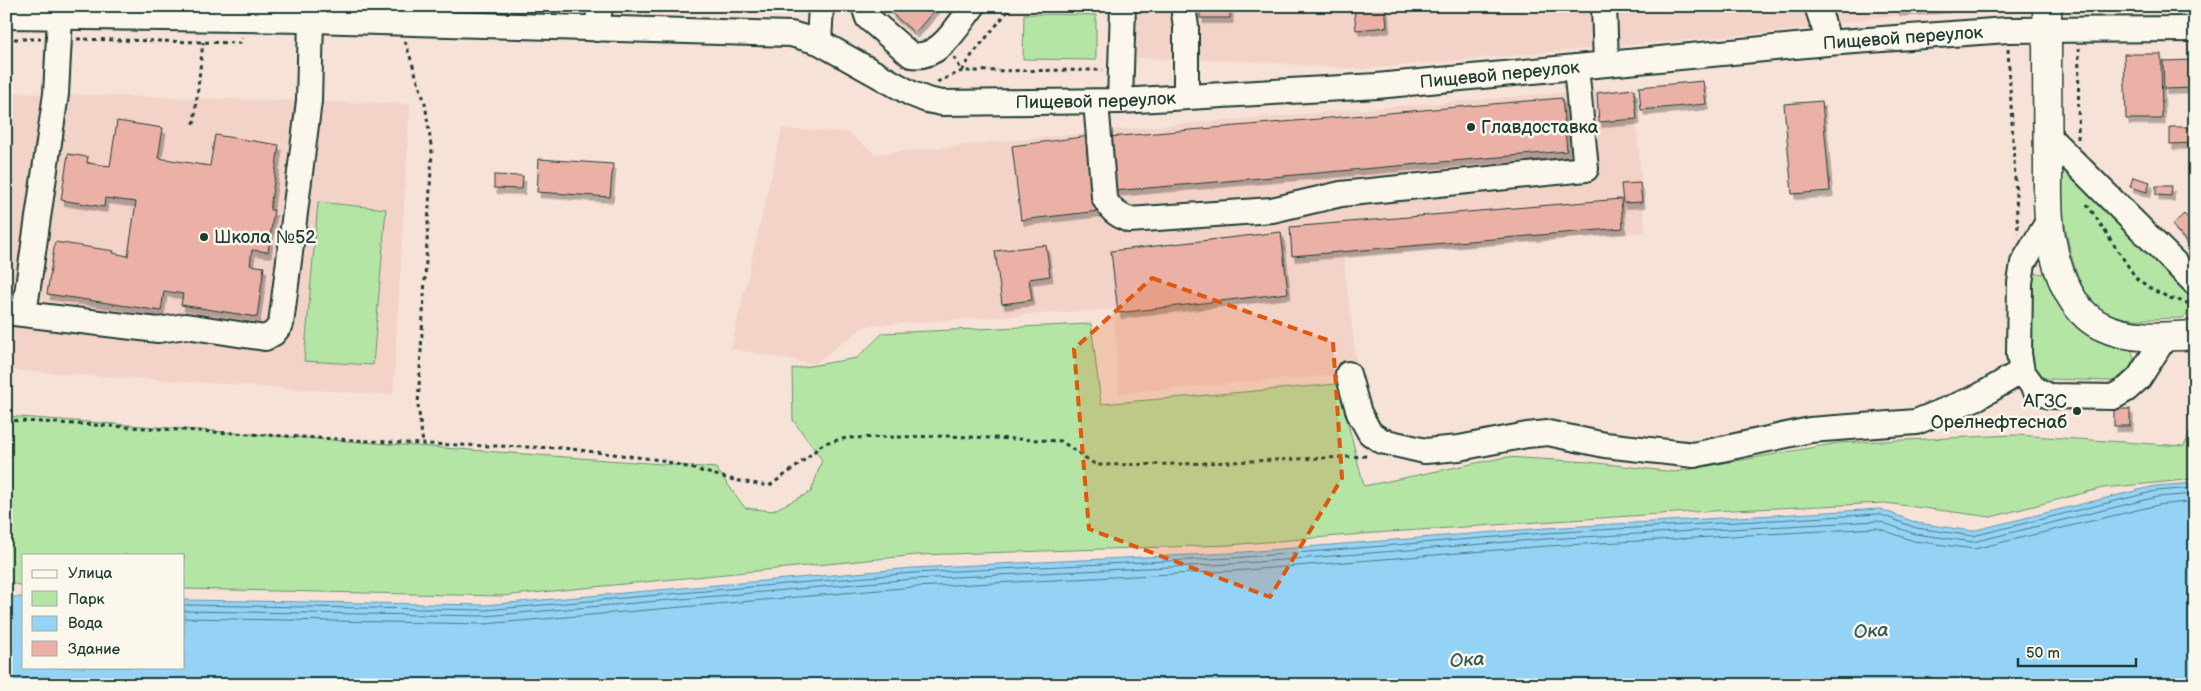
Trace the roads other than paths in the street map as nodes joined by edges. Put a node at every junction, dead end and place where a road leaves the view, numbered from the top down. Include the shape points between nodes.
1 (821, 6) edge
2 (864, 6) edge
3 (973, 6) edge
4 (1123, 6) edge
5 (1183, 6) edge
6 (1604, 6) edge
7 (1817, 6) edge
8 (6, 16) edge
9 (598, 17) edge
10 (2047, 18) edge
11 (246, 20) edge
12 (311, 20) junction
13 (59, 28) junction
14 (2195, 29) edge
15 (819, 42) junction
16 (1827, 43) junction
17 (1606, 63) junction
18 (1576, 67) junction
19 (1186, 97) junction
20 (1096, 102) junction
21 (1120, 102) junction
22 (2047, 135) junction
23 (2049, 220) junction
24 (2195, 283) edge
25 (15, 313) edge
26 (2195, 335) edge
27 (2165, 337) junction
28 (2022, 371) junction
29 (1348, 374) dead end

1 - 15 street
2 - 3 street via 868,18 911,55 919,56 940,48
4 - 21 street
5 - 19 street
6 - 17 street
7 - 16 street
8 - 13 street, Пищевой переулок
9 - 12 street, Пищевой переулок
9 - 15 street, Пищевой переулок via 791,34
10 - 14 street, Пищевой переулок
10 - 16 street, Пищевой переулок
10 - 22 highway
11 - 12 street, Пищевой переулок
11 - 13 street, Пищевой переулок via 204,19
12 - 25 street via 309,101 280,324 274,333 265,338 186,326 158,330
13 - 25 street via 56,94
15 - 20 street, Пищевой переулок via 927,100 942,103
16 - 17 street, Пищевой переулок
17 - 18 street, Пищевой переулок
18 - 19 street, Пищевой переулок via 1377,86
18 - 20 street via 1586,169 1340,194 1262,211 1129,220 1115,214 1104,197
19 - 21 street, Пищевой переулок
20 - 21 street, Пищевой переулок
22 - 23 highway
22 - 24 street
23 - 27 highway via 2057,261 2068,292 2084,314 2101,326 2121,333
23 - 28 street via 2023,263 2018,354
26 - 27 highway
27 - 28 street via 2139,378 2113,396 2049,396 2034,389
28 - 29 street via 1978,397 1916,422 1810,430 1694,454 1604,445 1548,433 1425,451 1382,441 1370,433 1359,413

